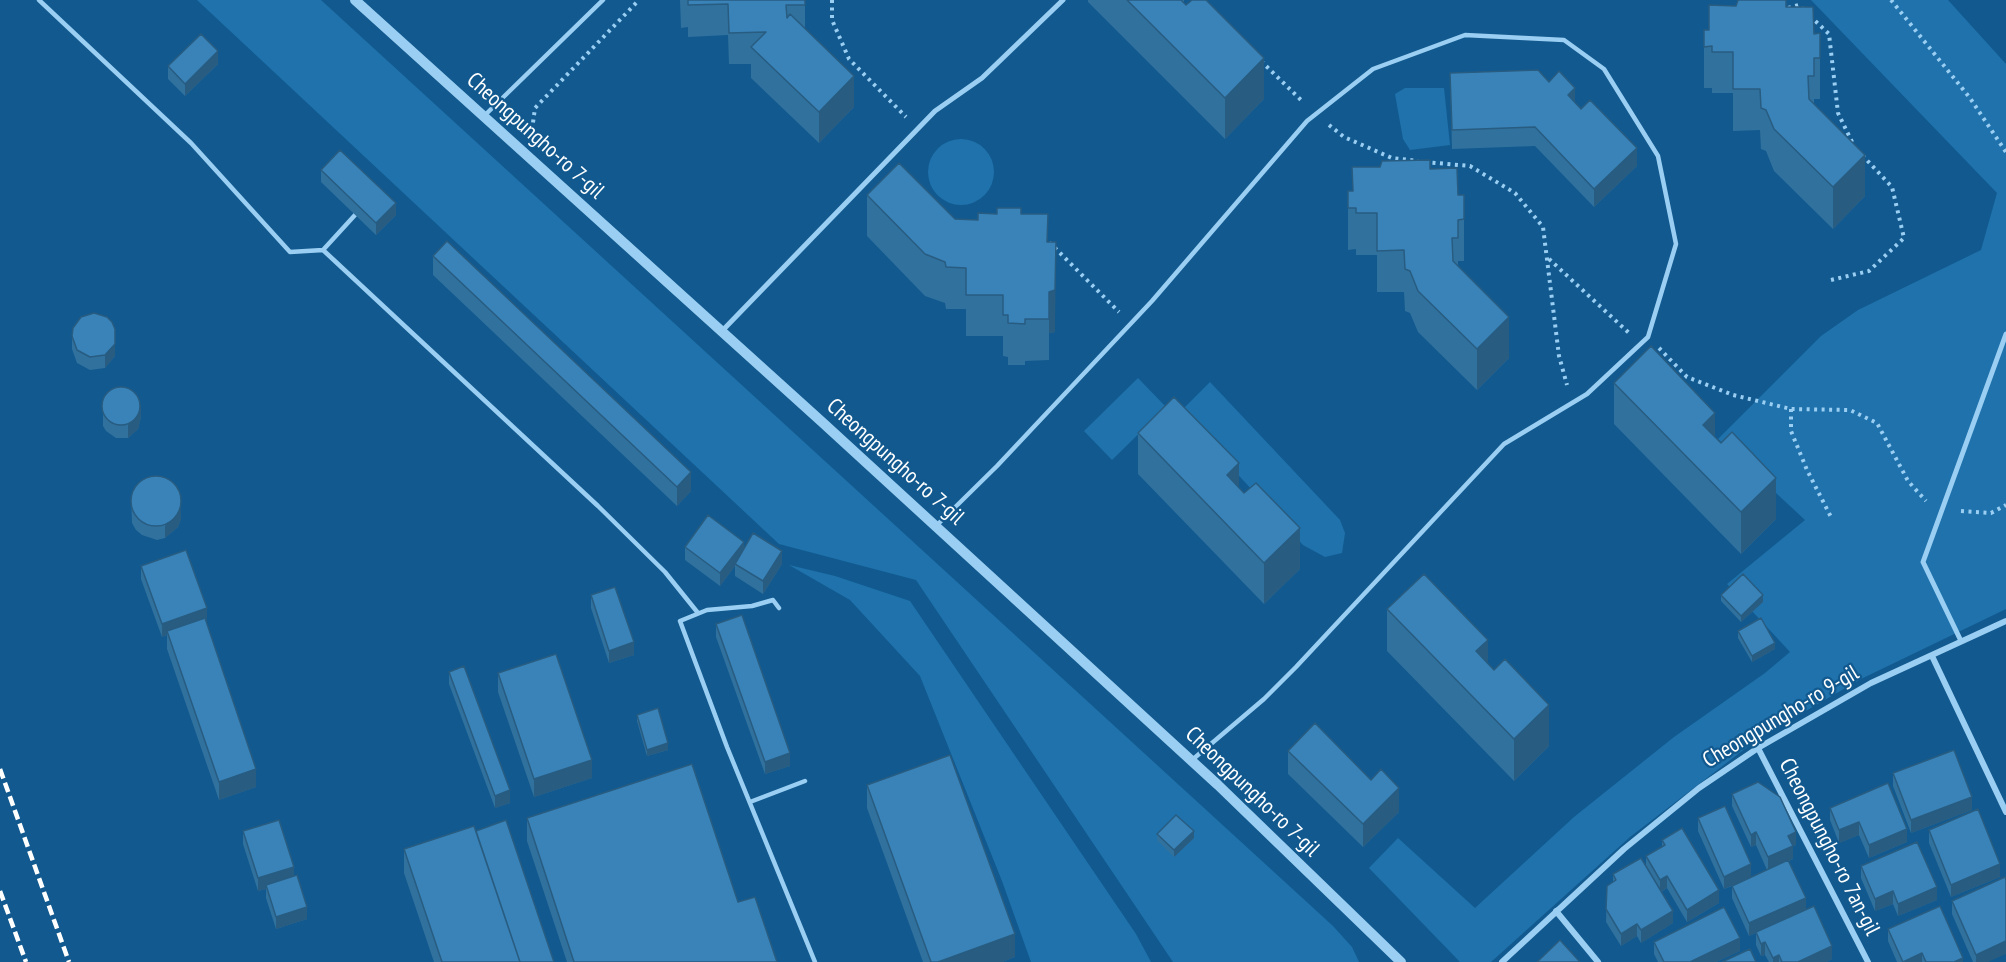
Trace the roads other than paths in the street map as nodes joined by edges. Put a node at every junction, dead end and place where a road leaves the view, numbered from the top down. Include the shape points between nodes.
1 (39, 0) edge
2 (355, 0) edge
3 (603, 0) edge
4 (1063, 0) edge
5 (484, 116) junction
6 (355, 215) edge
7 (323, 250) junction
8 (722, 331) junction
9 (2006, 334) edge
10 (936, 526) junction
11 (779, 608) dead end
12 (698, 613) junction
13 (2006, 621) edge
14 (1961, 641) junction
15 (1932, 656) junction
16 (1758, 748) junction
17 (1191, 760) junction
18 (805, 781) dead end
19 (750, 802) junction
20 (2006, 812) edge
21 (1556, 911) junction
22 (815, 962) edge
23 (1401, 962) edge
24 (1502, 962) edge
25 (1598, 962) edge
26 (1868, 962) edge

1 - 7 lane via 191,143 290,252
2 - 5 street, Cheongpungho-ro 7-gil
3 - 5 lane
4 - 8 street via 982,78 935,111
5 - 8 street, Cheongpungho-ro 7-gil
6 - 7 lane
7 - 12 lane via 598,506 665,572
8 - 10 street, Cheongpungho-ro 7-gil
9 - 14 street via 1923,562
10 - 17 street, Cheongpungho-ro 7-gil
10 - 17 lane via 1131,324 1307,121 1373,69 1465,35 1564,40 1604,69 1658,156 1676,244 1648,337 1587,394 1504,444 1296,667
11 - 12 lane via 773,600
12 - 19 lane via 680,621
13 - 14 street, Cheongpungho-ro 9-gil
14 - 15 street, Cheongpungho-ro 9-gil
15 - 16 street, Cheongpungho-ro 9-gil via 1871,683
15 - 20 street
16 - 21 street, Cheongpungho-ro 9-gil via 1699,788 1632,842
16 - 26 street, Cheongpungho-ro 7an-gil
17 - 23 street, Cheongpungho-ro 7-gil
18 - 19 lane
19 - 22 lane
21 - 24 street, Cheongpungho-ro 9-gil
21 - 25 street

